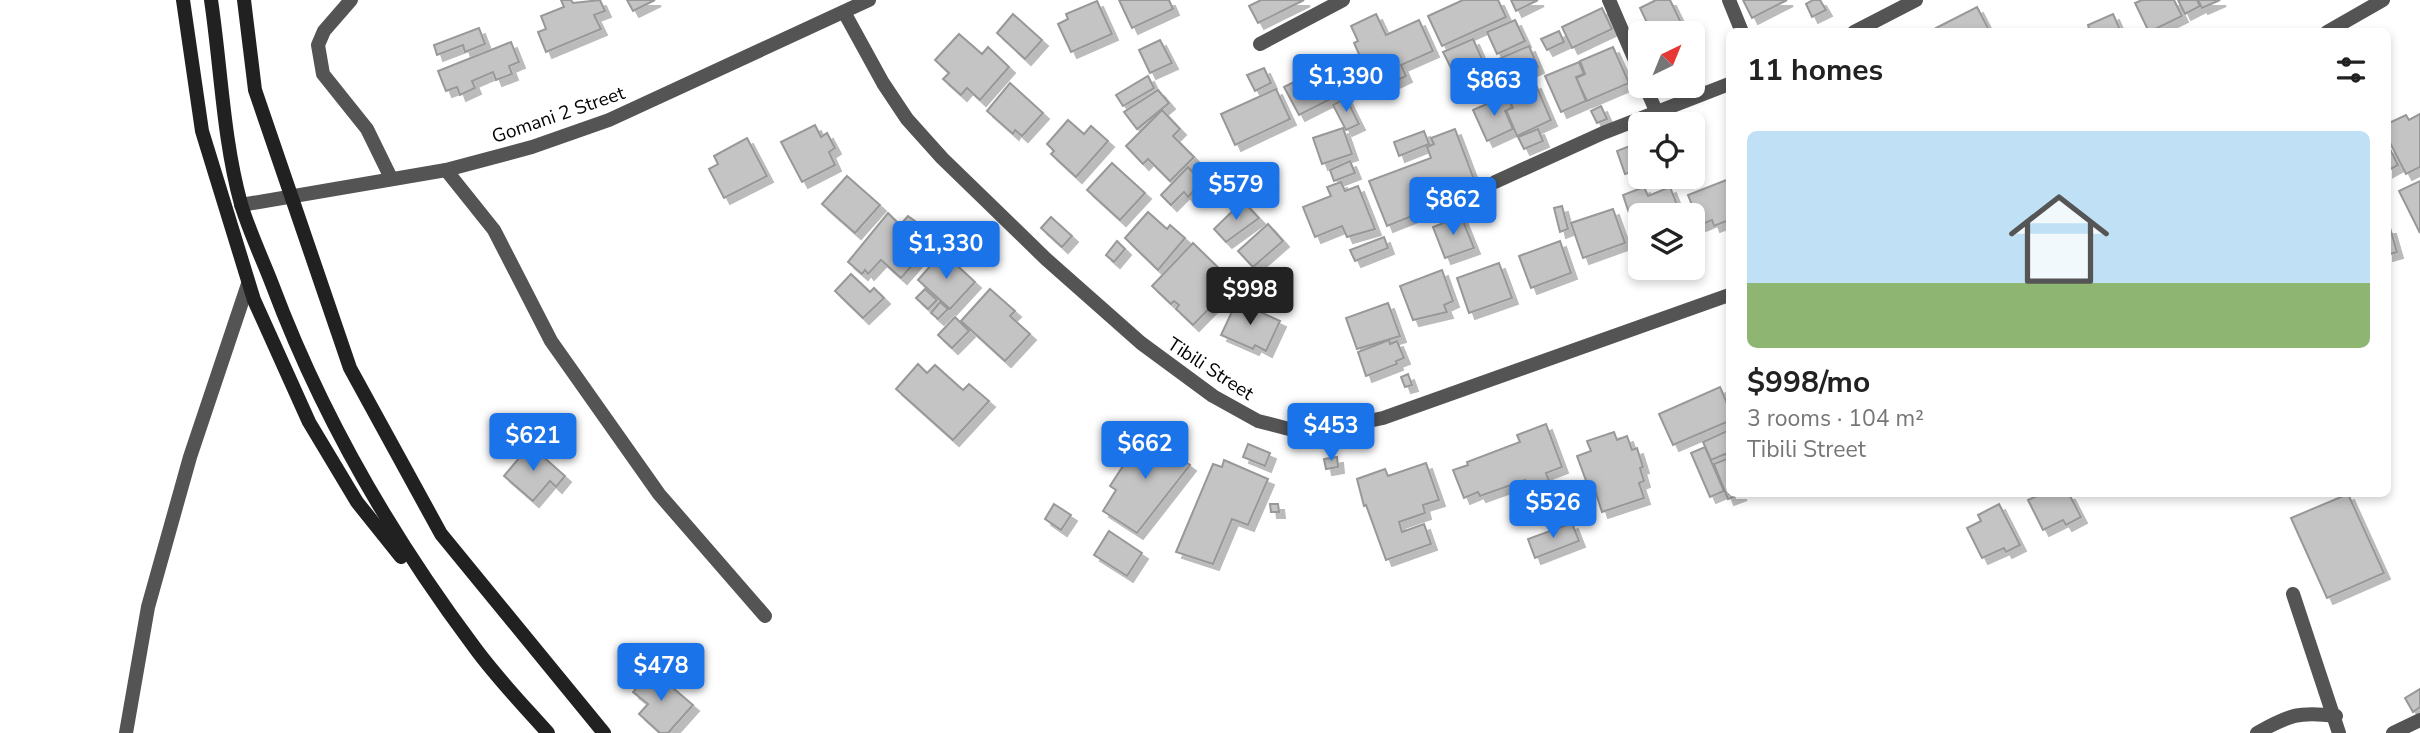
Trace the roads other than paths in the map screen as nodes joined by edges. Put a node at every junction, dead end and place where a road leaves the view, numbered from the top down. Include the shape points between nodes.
1 (183, 0) edge
2 (211, 0) edge
3 (244, 0) edge
4 (351, 0) edge
5 (869, 0) edge
6 (1343, 0) edge
7 (1609, 0) edge
8 (1728, 0) edge
9 (1916, 0) edge
10 (2383, 0) edge
11 (844, 12) junction
12 (1740, 28) edge
13 (1862, 28) edge
14 (2334, 28) edge
15 (1260, 44) dead end
16 (1628, 44) edge
17 (1726, 85) edge
18 (1659, 112) edge
19 (1628, 125) edge
20 (446, 170) junction
21 (391, 178) junction
22 (1495, 182) dead end
23 (289, 197) junction
24 (242, 205) junction
25 (248, 284) junction
26 (1726, 296) edge
27 (2293, 594) dead end
28 (765, 616) dead end
29 (477, 650) junction
30 (2336, 716) junction
31 (2420, 720) edge
32 (126, 733) edge
33 (548, 733) edge
34 (604, 733) edge
35 (2257, 733) edge
36 (2339, 733) edge
37 (2393, 733) edge

1 - 25 main road via 202,131
2 - 24 main road
3 - 23 main road via 255,90
4 - 21 street via 318,44 323,74 367,129
5 - 11 street, Gomani 2 Street
6 - 15 street
7 - 16 street
8 - 12 street
9 - 13 street
10 - 14 street
11 - 20 street, Gomani 2 Street via 609,120
11 - 26 street, Tibili Street via 906,119 942,158 1141,343 1213,396 1258,421 1321,431 1383,418
17 - 18 street
19 - 22 street
20 - 21 street, Gomani 2 Street
20 - 28 street via 494,230 551,341 659,494
21 - 23 street, Gomani 2 Street
23 - 24 street, Gomani 2 Street
23 - 34 main road via 350,368 441,534
24 - 29 main road via 285,319 357,470 403,547
25 - 29 main road via 309,422 357,502
25 - 32 street via 190,457 148,607
27 - 30 street
29 - 33 main road
30 - 35 street via 2305,712
30 - 36 street
31 - 37 street

